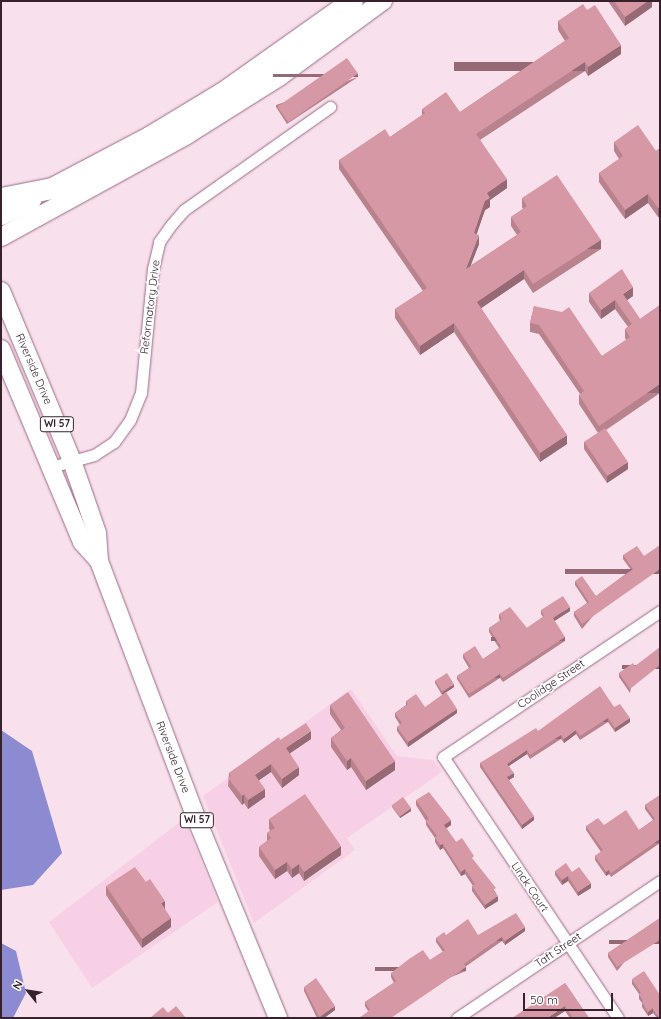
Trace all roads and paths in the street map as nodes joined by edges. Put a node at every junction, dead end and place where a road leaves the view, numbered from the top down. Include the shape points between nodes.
1 (352, 1) edge
2 (383, 1) edge
3 (330, 108) dead end
4 (52, 188) junction
5 (1, 198) edge
6 (1, 214) edge
7 (1, 237) edge
8 (1, 291) edge
9 (1, 349) edge
10 (72, 461) junction
11 (51, 467) junction
12 (99, 561) junction
13 (660, 611) edge
14 (443, 757) joint
15 (660, 881) edge
16 (568, 943) junction
17 (278, 1018) edge
18 (457, 1018) edge
19 (618, 1018) edge

1 - 4 highway via 222,93 150,137
2 - 7 main road via 279,77 187,135
3 - 10 street, Reformatory Drive via 184,210 171,225 159,242 153,269 141,393 130,420 114,442 94,455
4 - 5 highway
4 - 6 highway
8 - 10 main road, Riverside Drive / WI 57
9 - 11 main road, Riverside Drive / WI 57
10 - 11 street, Reformatory Drive
10 - 12 main road, Riverside Drive / WI 57 via 97,533
11 - 12 main road, Riverside Drive / WI 57 via 82,542
12 - 17 main road, Riverside Drive / WI 57 via 194,812
13 - 14 street, Coolidge Street
14 - 16 street, Linck Court
15 - 16 street, Taft Street
16 - 18 street, Taft Street
16 - 19 street, Linck Court

